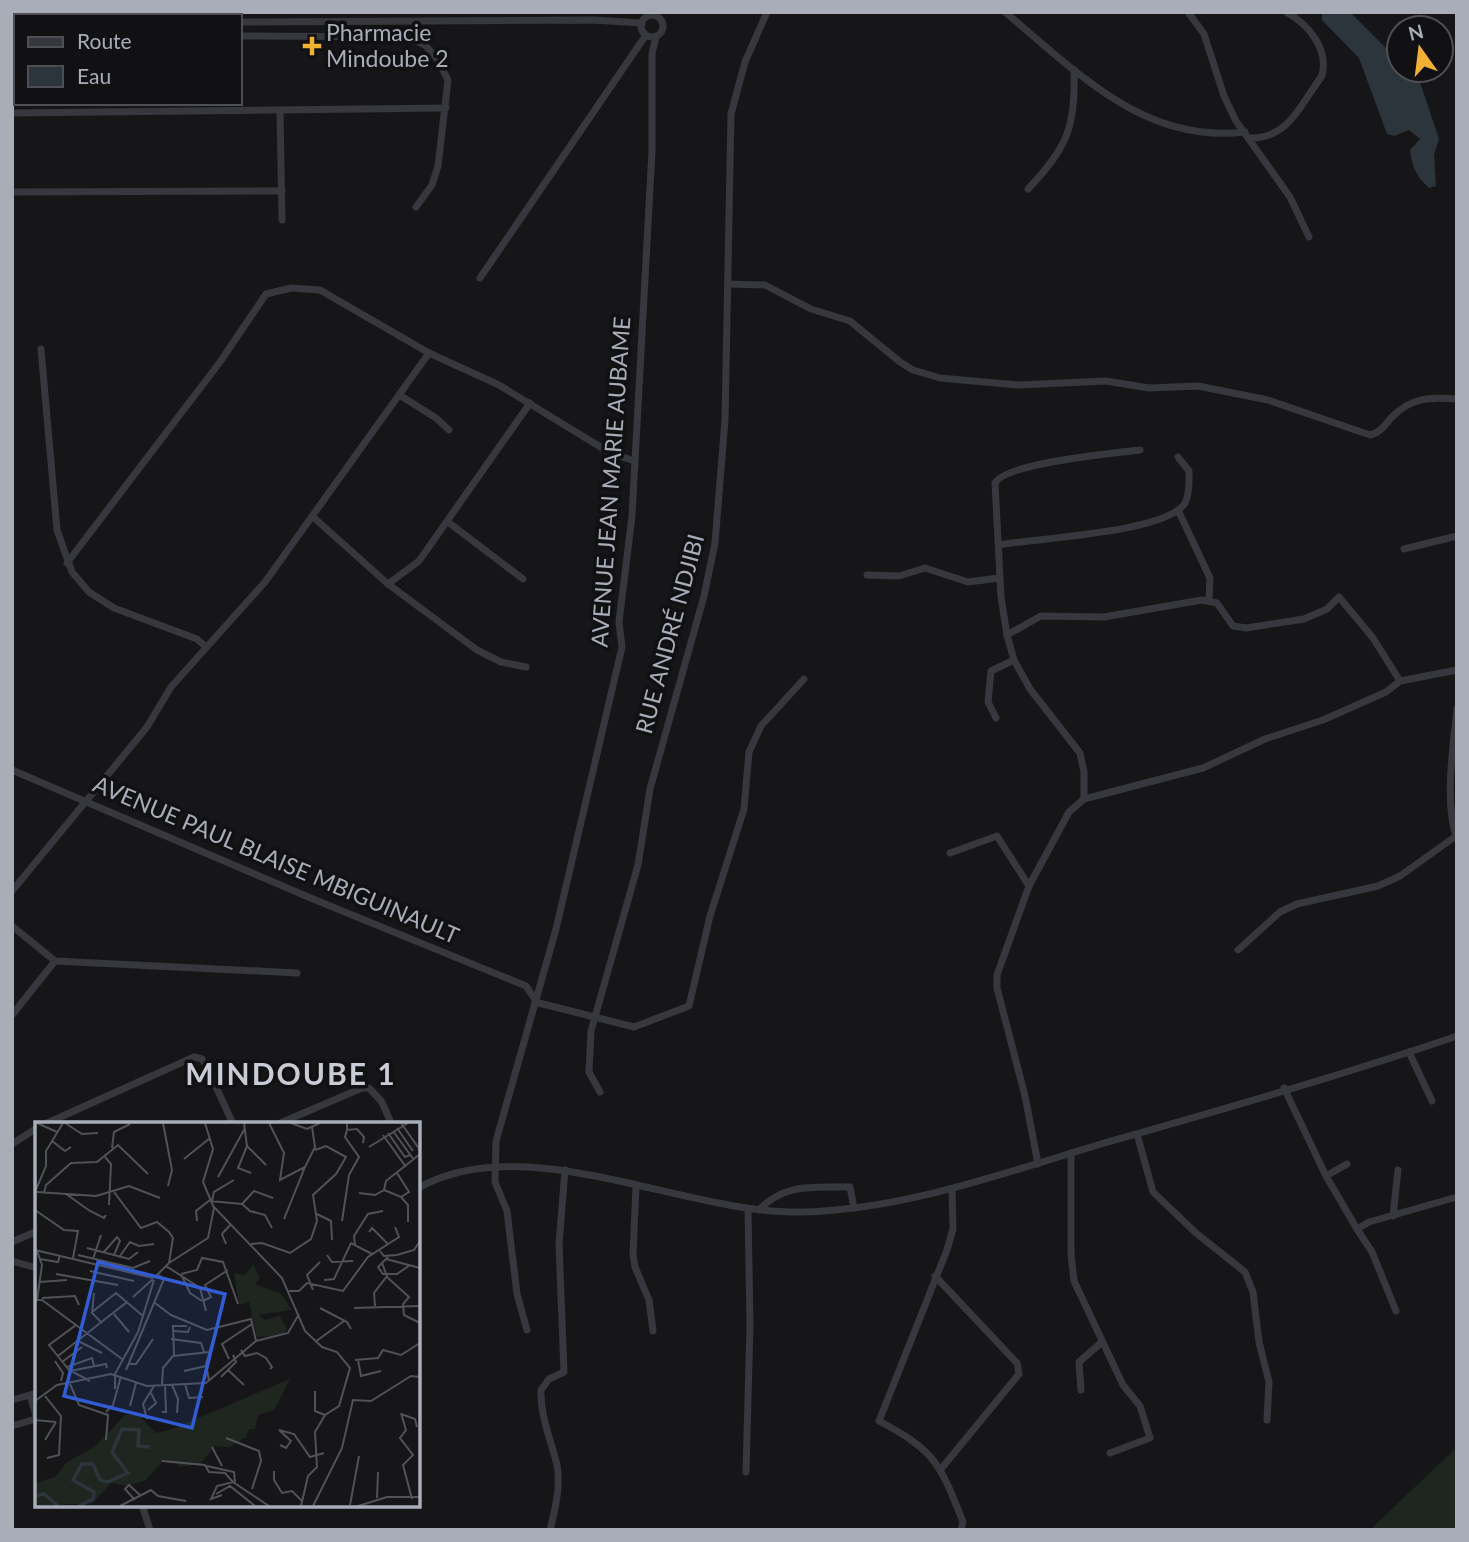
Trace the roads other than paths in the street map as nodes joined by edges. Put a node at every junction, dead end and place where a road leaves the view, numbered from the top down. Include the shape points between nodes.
1 (767, 12) edge
2 (1005, 12) edge
3 (1188, 12) edge
4 (1286, 12) edge
5 (658, 14) edge
6 (242, 22) edge
7 (642, 23) junction
8 (646, 35) junction
9 (242, 36) edge
10 (656, 37) junction
11 (1074, 70) junction
12 (446, 108) junction
13 (280, 111) junction
14 (12, 113) edge
15 (1248, 135) junction
16 (1028, 189) dead end
17 (282, 191) junction
18 (12, 192) edge
19 (416, 207) dead end
20 (282, 220) dead end
21 (1310, 237) dead end
22 (480, 278) dead end
23 (728, 284) junction
24 (41, 349) dead end
25 (429, 353) junction
26 (401, 396) junction
27 (1457, 399) edge
28 (530, 403) junction
29 (449, 430) dead end
30 (1140, 450) dead end
31 (1178, 457) dead end
32 (634, 461) junction
33 (1178, 510) junction
34 (312, 516) junction
35 (448, 522) junction
36 (1457, 536) edge
37 (999, 545) junction
38 (1404, 549) dead end
39 (67, 563) junction
40 (867, 575) dead end
41 (999, 578) junction
42 (523, 579) dead end
43 (388, 584) junction
44 (1209, 600) junction
45 (1007, 635) junction
46 (206, 647) junction
47 (1014, 660) junction
48 (526, 667) dead end
49 (1457, 670) edge
50 (804, 679) dead end
51 (1400, 681) junction
52 (1457, 709) edge
53 (996, 718) dead end
54 (1455, 750) edge
55 (12, 770) edge
56 (85, 799) junction
57 (1084, 799) junction
58 (1456, 838) edge
59 (950, 853) dead end
60 (1029, 886) junction
61 (12, 891) edge
62 (12, 926) edge
63 (1238, 950) dead end
64 (55, 961) junction
65 (297, 973) dead end
66 (542, 979) junction
67 (526, 986) junction
68 (535, 1002) junction
69 (12, 1015) edge
70 (597, 1020) junction
71 (1457, 1036) edge
72 (1409, 1052) junction
73 (1284, 1088) junction
74 (600, 1092) dead end
75 (1432, 1101) dead end
76 (49, 1122) edge
77 (232, 1122) edge
78 (283, 1122) edge
79 (391, 1122) edge
80 (35, 1129) edge
81 (1137, 1134) junction
82 (12, 1144) edge
83 (1071, 1153) junction
84 (1038, 1164) junction
85 (1347, 1164) dead end
86 (493, 1167) junction
87 (565, 1170) junction
88 (1398, 1170) dead end
89 (1326, 1176) junction
90 (420, 1187) edge
91 (636, 1187) junction
92 (952, 1189) junction
93 (1457, 1197) edge
94 (854, 1208) junction
95 (748, 1209) junction
96 (759, 1210) junction
97 (1393, 1216) junction
98 (1357, 1229) junction
99 (35, 1232) edge
100 (12, 1242) edge
101 (12, 1261) edge
102 (35, 1267) edge
103 (935, 1276) junction
104 (1396, 1311) dead end
105 (527, 1330) dead end
106 (653, 1331) dead end
107 (1102, 1342) junction
108 (1081, 1390) dead end
109 (33, 1394) edge
110 (12, 1400) edge
111 (35, 1419) edge
112 (1267, 1420) dead end
113 (12, 1426) edge
114 (1110, 1453) dead end
115 (942, 1469) junction
116 (746, 1472) dead end
117 (143, 1507) edge
118 (150, 1530) edge
119 (550, 1530) edge
120 (961, 1530) edge

1 - 23 street, RUE ANDRÉ NDJIBI via 745,62 731,114
2 - 11 street
3 - 15 street via 1203,34 1224,96
4 - 15 street via 1303,21 1317,41 1325,66 1322,76 1289,125 1272,136
5 - 7 street
5 - 10 street via 663,29
6 - 7 street
7 - 8 street
8 - 10 street
8 - 22 street
9 - 12 street via 415,38 444,70
10 - 32 street, AVENUE JEAN MARIE AUBAME
11 - 15 street via 1150,121 1192,131
11 - 16 street via 1075,97 1067,139
12 - 13 street
12 - 19 street via 435,178
13 - 14 street
13 - 17 street
15 - 21 street via 1290,197
17 - 18 street
17 - 20 street
23 - 27 street via 765,285 811,309 850,321 900,362 940,378 1019,385 1110,381 1149,388 1198,386 1268,400 1370,435 1380,432 1400,409 1419,400
23 - 70 street, RUE ANDRÉ NDJIBI via 723,477 715,543 673,696 650,789 638,865
24 - 39 street via 57,530
25 - 26 street
25 - 28 street
25 - 39 street via 320,290 291,288 266,294
26 - 29 street
26 - 34 street
28 - 32 street via 607,451
28 - 35 street
30 - 37 street via 1062,460 1001,475 995,483
31 - 33 street via 1189,471 1188,497
32 - 66 street, AVENUE JEAN MARIE AUBAME via 620,622 622,647
33 - 37 street via 1129,528
33 - 44 street via 1210,578
34 - 43 street
34 - 46 street via 265,582
35 - 42 street
35 - 43 street via 414,567
36 - 38 street
37 - 41 street
39 - 46 street via 100,601 197,639
40 - 41 street via 899,576 925,568 968,582
41 - 45 street
43 - 48 street via 489,657
44 - 45 street via 1104,617 1041,615
44 - 51 street via 1239,629 1310,617 1339,597
45 - 47 street
46 - 56 street via 171,687 147,727
47 - 53 street via 991,671 988,702
47 - 57 street via 1051,719 1080,753
49 - 51 street
50 - 70 street via 761,726 749,752 744,808 710,916 689,1006 640,1026
51 - 57 street via 1323,720 1265,739 1203,768
52 - 54 street
54 - 58 street via 1451,815
55 - 56 street, AVENUE PAUL BLAISE MBIGUINAULT
56 - 61 street
56 - 67 street, AVENUE PAUL BLAISE MBIGUINAULT
57 - 60 street via 1069,812
58 - 63 street via 1378,886 1280,912
59 - 60 street via 997,836
60 - 84 street via 997,975 997,988
62 - 64 street
64 - 65 street
64 - 69 street
66 - 67 street
66 - 68 street, AVENUE JEAN MARIE AUBAME
67 - 68 street
68 - 70 street
68 - 86 street, AVENUE JEAN MARIE AUBAME via 496,1140
70 - 74 street, RUE ANDRÉ NDJIBI via 587,1063 590,1079
71 - 72 street
72 - 73 street
72 - 75 street
73 - 81 street
73 - 89 street
76 - 77 street via 194,1057 207,1067
78 - 79 street via 362,1088 377,1094
80 - 82 street
81 - 83 street
81 - 112 street via 1153,1192 1245,1272 1253,1292 1269,1382
83 - 84 street
83 - 107 street via 1074,1281
84 - 92 street
85 - 89 street
86 - 87 street
86 - 90 street via 444,1176
86 - 105 street via 507,1211 517,1294
87 - 91 street
87 - 119 street via 559,1244 564,1372 549,1379 541,1390 557,1468
88 - 97 street
89 - 98 street
91 - 95 street
91 - 106 street via 633,1255 649,1300
92 - 94 street
92 - 103 street via 953,1229
93 - 97 street
94 - 96 street
94 - 96 street via 850,1187 783,1191
95 - 96 street
95 - 116 street
97 - 98 street
98 - 104 street via 1372,1252
99 - 100 street
101 - 102 street
103 - 115 street via 879,1421 921,1446
103 - 115 street via 1017,1363 1019,1374
107 - 108 street via 1079,1362
107 - 114 street via 1140,1406 1150,1438
109 - 110 street
111 - 113 street
115 - 120 street via 963,1521
117 - 118 street

